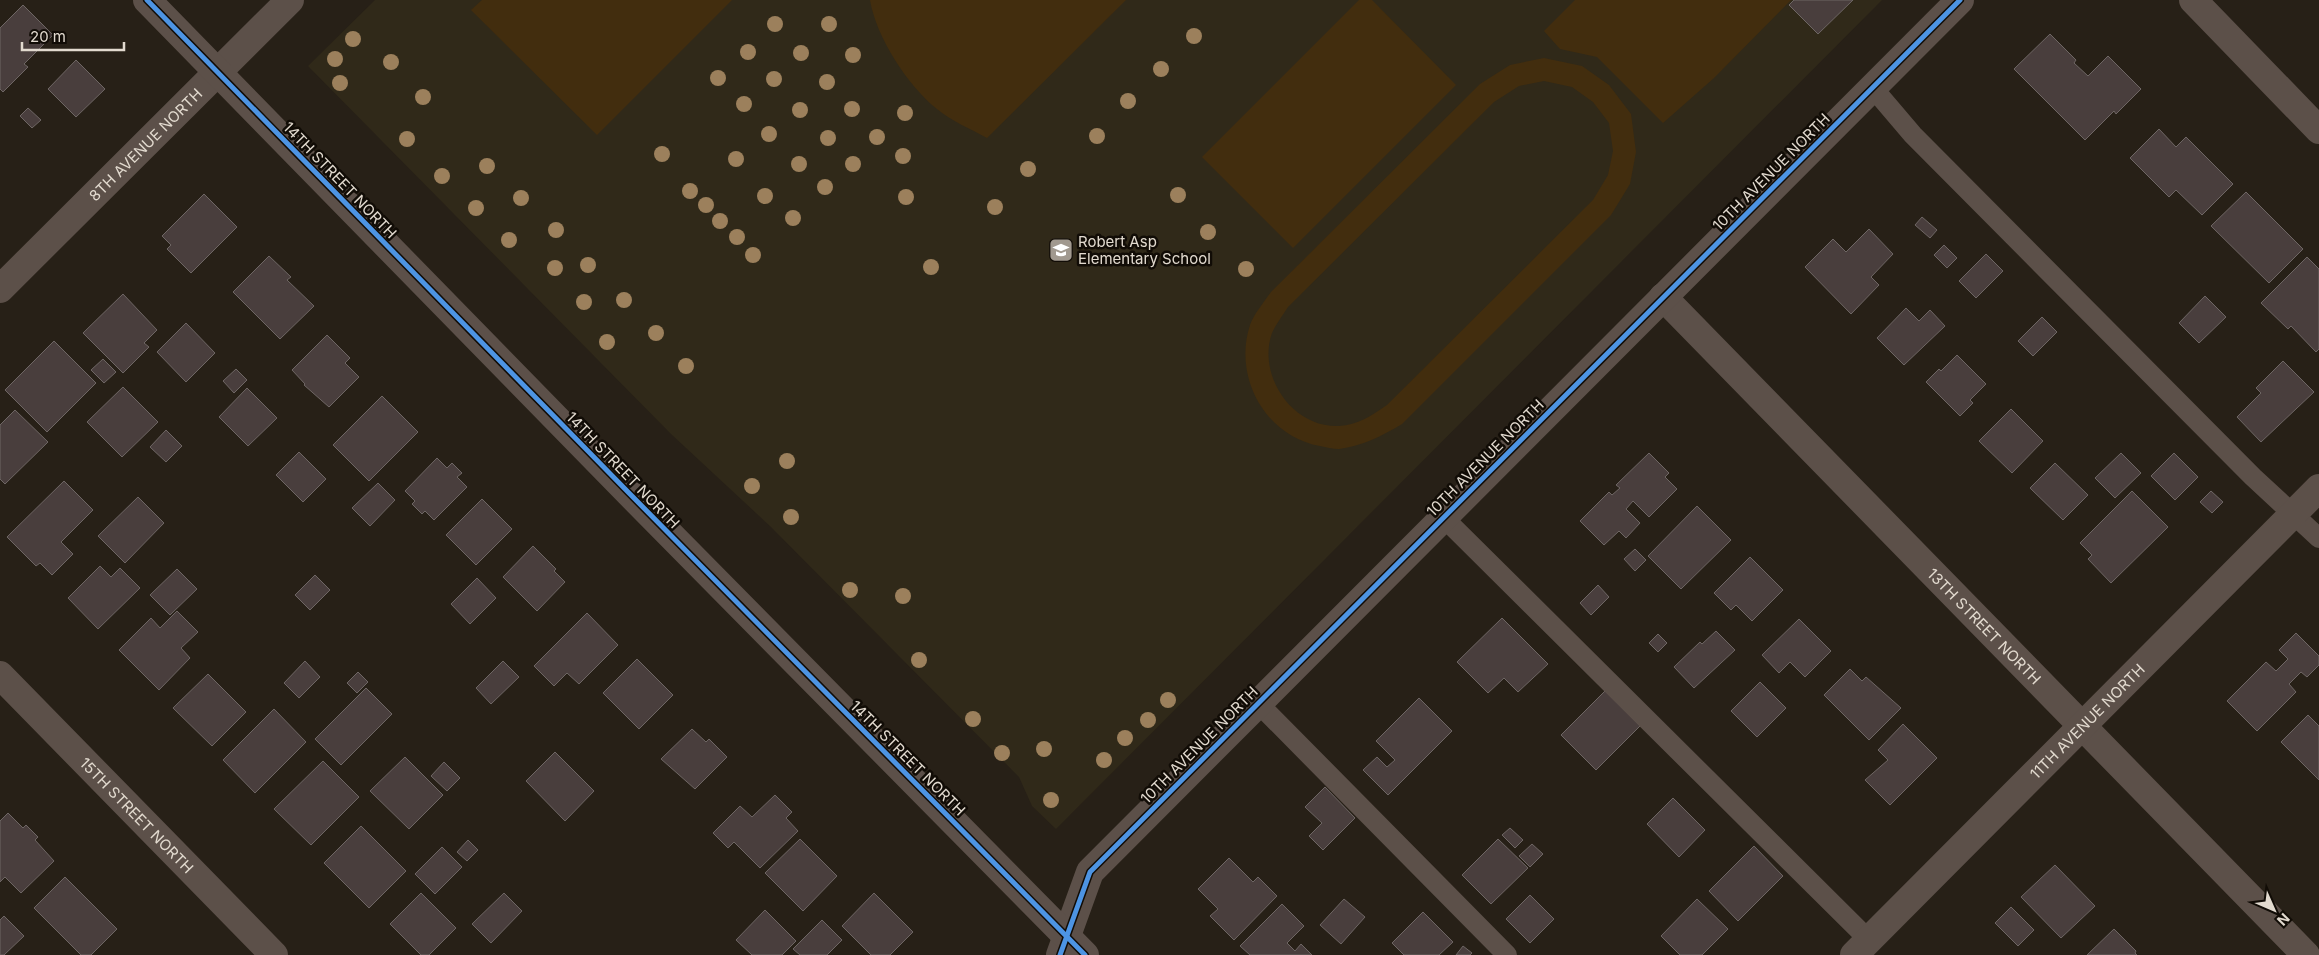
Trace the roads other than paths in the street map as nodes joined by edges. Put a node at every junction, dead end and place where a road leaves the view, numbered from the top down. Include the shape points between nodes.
1 (146, 0) edge
2 (290, 0) edge
3 (1960, 0) edge
4 (2193, 0) edge
5 (217, 72) junction
6 (1873, 88) junction
7 (2319, 130) edge
8 (0, 289) edge
9 (1663, 298) junction
10 (2319, 488) edge
11 (2293, 514) junction
12 (1444, 518) junction
13 (2319, 538) edge
14 (0, 676) edge
15 (1258, 703) junction
16 (2082, 725) junction
17 (1862, 948) edge
18 (1071, 949) edge
19 (274, 955) edge
20 (1507, 955) edge
21 (2306, 955) edge

1 - 5 street, 14TH STREET NORTH
2 - 5 street, 8TH AVENUE NORTH
3 - 6 street, 10TH AVENUE NORTH
4 - 7 street
5 - 8 street, 8TH AVENUE NORTH
5 - 18 street, 14TH STREET NORTH
6 - 9 street, 10TH AVENUE NORTH
6 - 11 lane via 1920,142
9 - 12 street, 10TH AVENUE NORTH
9 - 16 street, 13TH STREET NORTH
10 - 11 street, 11TH AVENUE NORTH
11 - 13 lane
11 - 16 street, 11TH AVENUE NORTH
12 - 15 street, 10TH AVENUE NORTH
12 - 17 lane
14 - 19 street, 15TH STREET NORTH
15 - 18 street, 10TH AVENUE NORTH via 1090,872
15 - 20 lane
16 - 17 street, 11TH AVENUE NORTH
16 - 21 street, 13TH STREET NORTH

